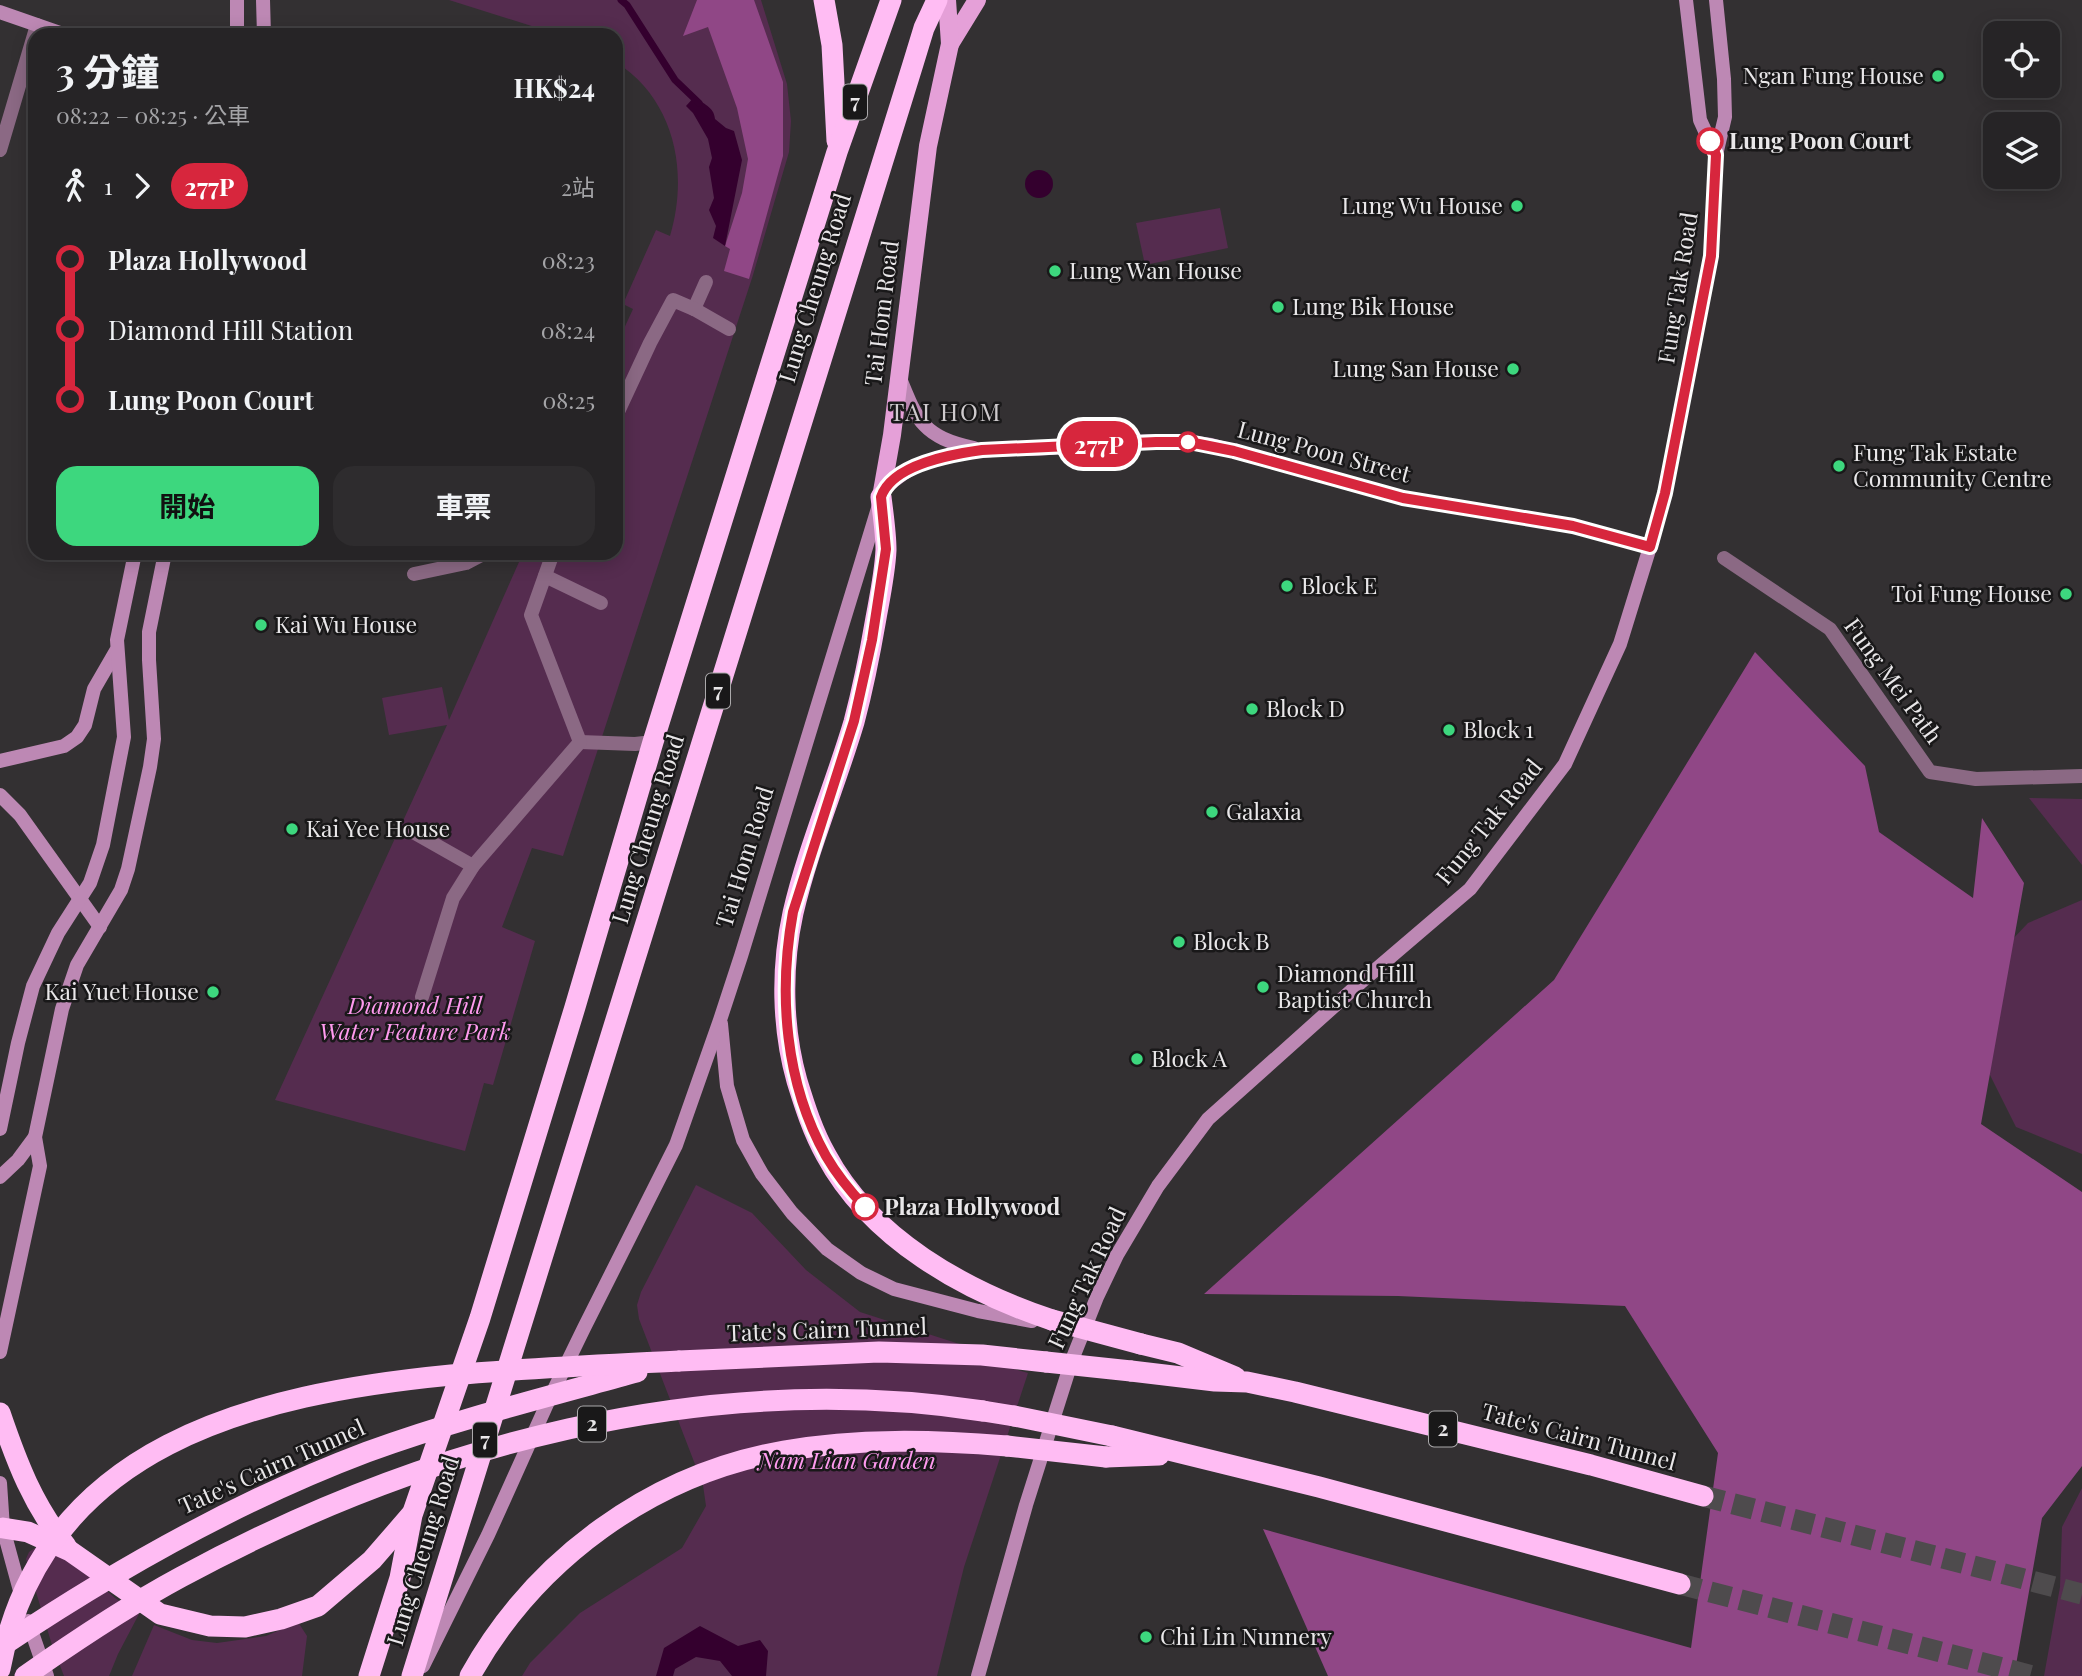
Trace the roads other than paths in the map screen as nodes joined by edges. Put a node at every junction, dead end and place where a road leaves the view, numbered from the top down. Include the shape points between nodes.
1 (237, 0) edge
2 (263, 0) edge
3 (824, 0) edge
4 (891, 0) edge
5 (937, 0) edge
6 (947, 0) edge
7 (977, 0) edge
8 (1686, 0) edge
9 (1716, 0) edge
10 (0, 12) edge
11 (37, 25) junction
12 (36, 28) edge
13 (46, 28) edge
14 (237, 28) edge
15 (264, 28) edge
16 (950, 44) junction
17 (28, 55) edge
18 (0, 150) edge
19 (837, 152) junction
20 (1716, 155) junction
21 (706, 282) dead end
22 (694, 309) junction
23 (729, 329) dead end
24 (899, 376) junction
25 (623, 401) edge
26 (982, 450) junction
27 (882, 494) junction
28 (1650, 547) junction
29 (1724, 558) dead end
30 (133, 560) edge
31 (164, 560) edge
32 (472, 560) edge
33 (551, 560) edge
34 (414, 574) dead end
35 (545, 576) junction
36 (601, 603) dead end
37 (117, 651) junction
38 (580, 742) junction
39 (653, 742) junction
40 (0, 761) edge
41 (2082, 776) edge
42 (0, 796) edge
43 (413, 832) dead end
44 (473, 866) junction
45 (81, 899) junction
46 (100, 926) junction
47 (422, 997) dead end
48 (720, 1020) junction
49 (0, 1129) edge
50 (35, 1137) junction
51 (0, 1177) edge
52 (1084, 1335) junction
53 (0, 1352) edge
54 (679, 1361) junction
55 (1247, 1382) junction
56 (0, 1413) edge
57 (1109, 1447) junction
58 (0, 1483) edge
59 (1703, 1496) tunnel mouth
60 (412, 1515) junction
61 (2, 1529) edge
62 (70, 1551) junction
63 (1680, 1584) tunnel mouth
64 (0, 1648) edge
65 (0, 1669) edge
66 (25, 1676) edge
67 (47, 1676) edge
68 (369, 1676) edge
69 (412, 1676) edge
70 (418, 1676) edge
71 (470, 1676) edge
72 (978, 1676) edge

1 - 14 main road
2 - 15 main road
3 - 19 highway via 832,45
4 - 19 highway, Lung Cheung Road / 7
5 - 69 highway, Lung Cheung Road / 7 via 892,128
6 - 16 main road, Tai Hom Road
7 - 16 main road
8 - 20 main road, Fung Tak Road via 1700,120
9 - 20 main road, Fung Tak Road via 1725,117
10 - 11 main road
11 - 12 street
11 - 13 main road
16 - 24 main road, Tai Hom Road via 928,146
17 - 18 street
19 - 39 highway, Lung Cheung Road / 7
20 - 28 main road, Fung Tak Road via 1711,256 1665,493
21 - 22 street
22 - 23 street
22 - 25 street via 673,300
24 - 26 main road, Lung Poon Street via 917,418 927,429 951,442
24 - 27 main road, Tai Hom Road
26 - 27 main road, Lung Poon Street via 923,463 905,472
26 - 28 main road, Lung Poon Street via 1189,442 1403,498 1573,526
27 - 48 main road, Tai Hom Road
27 - 55 highway, bridge via 886,549 872,640 854,721 800,887 787,945 789,1045 817,1138 834,1169 866,1208 930,1263 1040,1316 1178,1353
28 - 52 main road, Fung Tak Road via 1620,644 1566,764 1470,889 1208,1119 1158,1186 1117,1255
29 - 41 street, Fung Mei Path via 1830,629 1930,772 1976,779
30 - 37 main road
31 - 46 main road via 149,632 154,739 150,768 128,869
32 - 34 street
33 - 35 street
35 - 36 street
35 - 38 street via 531,615
37 - 40 main road via 94,689 85,725 77,737 64,746
37 - 45 main road via 124,737 121,759 100,855
38 - 39 street
38 - 44 street
39 - 60 highway, Lung Cheung Road / 7 via 480,1318
42 - 45 main road via 20,815
43 - 44 street
44 - 47 street via 453,898
45 - 46 main road
45 - 49 main road via 58,933 28,1001
46 - 50 main road via 68,988
48 - 52 main road via 727,1086 743,1140 792,1213 827,1249 894,1289
48 - 70 main road, Tai Hom Road via 676,1145
50 - 51 main road
50 - 53 main road via 40,1166
52 - 72 main road, Fung Tak Road via 1057,1404
54 - 55 highway, Tate's Cairn Tunnel / 2, bridge via 909,1352
54 - 64 highway, Tate's Cairn Tunnel / 2, bridge via 482,1413 318,1472 166,1545
54 - 65 highway, bridge via 518,1369 335,1390 272,1405 177,1439 121,1473 65,1527 23,1593
55 - 59 highway, Tate's Cairn Tunnel / 2
56 - 62 highway via 36,1503
57 - 63 highway via 1189,1454
57 - 66 highway, 2, bridge via 962,1408 893,1401 797,1398 688,1407 574,1428 402,1476 288,1525 179,1578
57 - 71 highway, bridge via 880,1441 809,1447 705,1472 607,1523 571,1551 502,1627
58 - 61 main road
60 - 62 highway via 372,1560 318,1606 245,1627 210,1626 160,1614
60 - 68 highway, Lung Cheung Road / 7 via 400,1578
61 - 62 highway via 28,1532
61 - 67 main road

